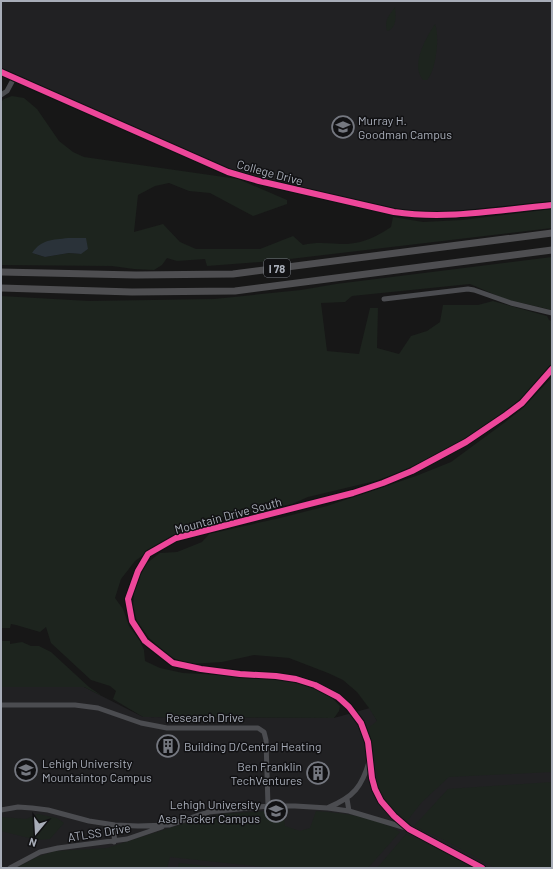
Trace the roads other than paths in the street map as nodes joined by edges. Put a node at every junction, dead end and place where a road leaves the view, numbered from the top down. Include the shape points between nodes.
1 (1, 72) edge
2 (14, 78) junction
3 (1, 95) edge
4 (552, 205) edge
5 (552, 232) edge
6 (552, 250) edge
7 (1, 272) edge
8 (1, 288) edge
9 (384, 299) dead end
10 (552, 313) edge
11 (552, 369) edge
12 (1, 705) edge
13 (370, 759) junction
14 (347, 799) junction
15 (268, 806) junction
16 (328, 808) junction
17 (1, 810) edge
18 (349, 811) junction
19 (115, 825) junction
20 (168, 825) junction
21 (409, 829) junction
22 (114, 842) junction
23 (10, 868) edge
24 (482, 868) edge

1 - 2 street, College Drive
2 - 3 street via 7,91
2 - 4 street, College Drive via 222,170 304,192 417,215 446,216
5 - 7 highway, I 78 via 233,274
6 - 8 highway, I 78 via 235,291 132,292
9 - 10 street via 468,289
11 - 13 street, Mountain Drive South via 522,403 466,442 412,471 353,493 176,538 148,554 138,571 128,598 132,621 145,641 173,663 201,669 296,679 329,692 349,707 361,723 368,742
12 - 15 street, Research Drive via 75,704 167,728 258,728 264,732 266,740
13 - 14 street, Mountain Drive South via 362,781
13 - 21 street, Mountain Drive South via 372,778 381,801
14 - 16 street, Mountain Drive South
14 - 18 street
15 - 16 street
15 - 20 street via 209,812
16 - 18 street
17 - 19 street via 18,807 48,810
18 - 21 street
19 - 20 street
19 - 22 street
20 - 22 street, ATLSS Drive
21 - 24 street, Mountain Drive South
22 - 23 street, ATLSS Drive via 40,852

